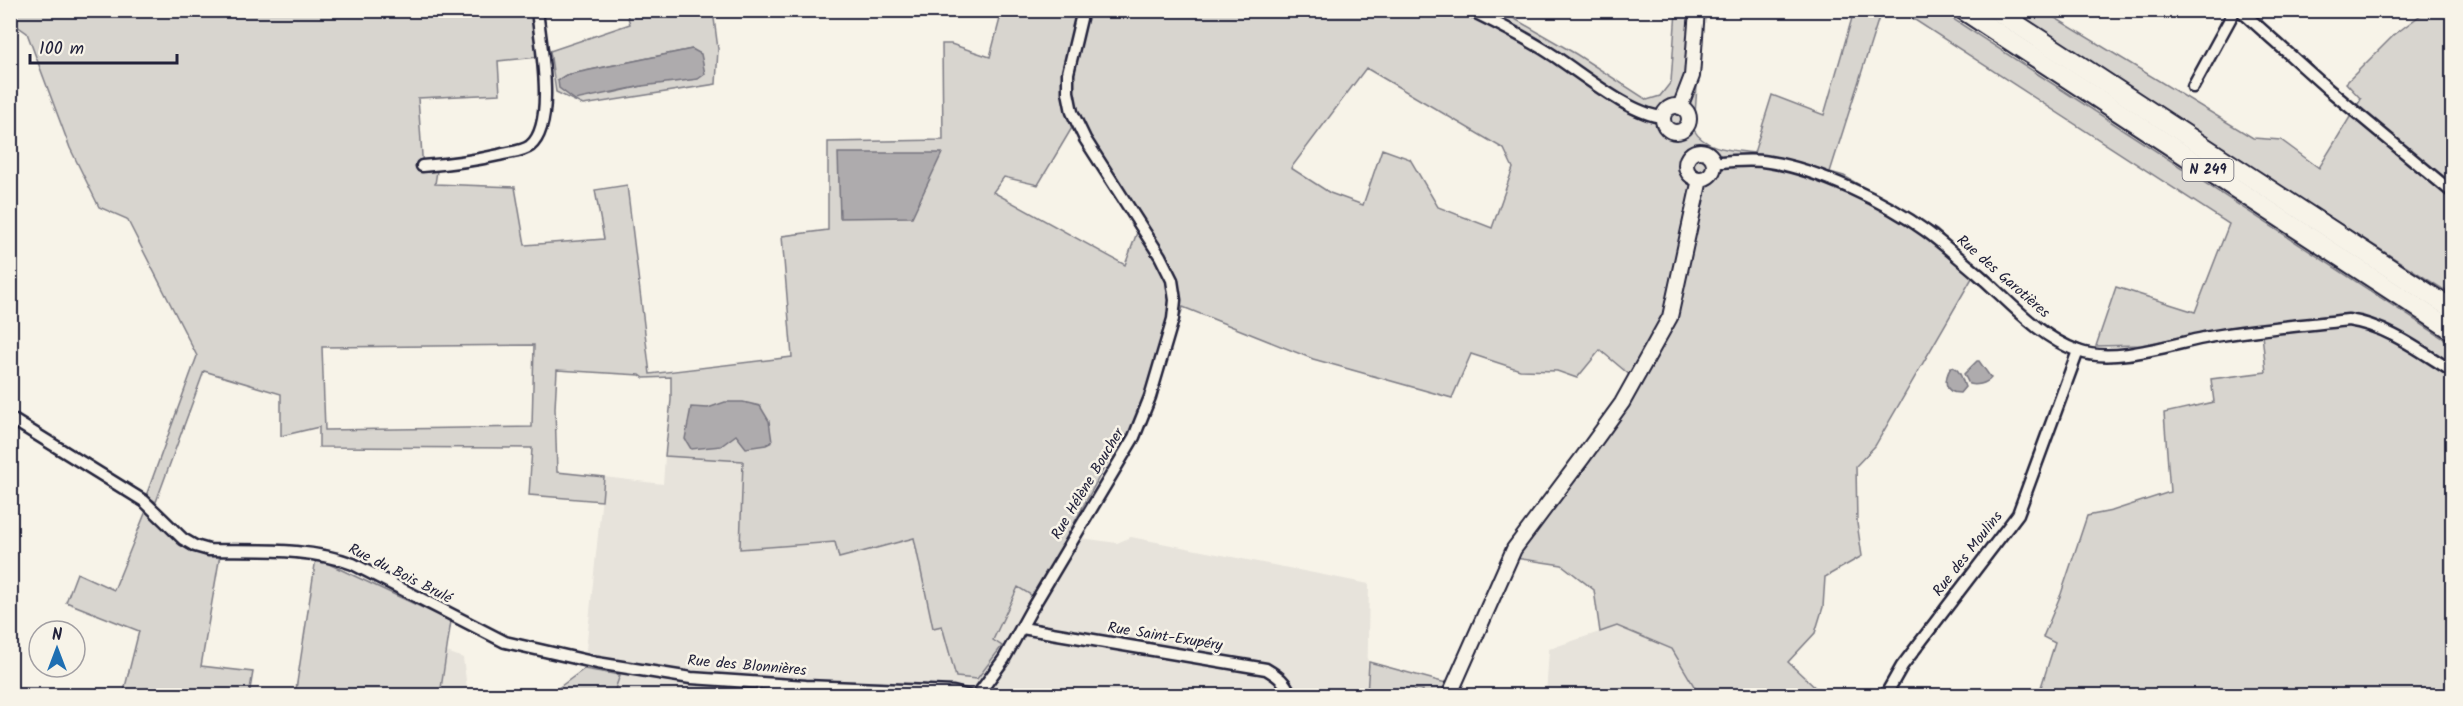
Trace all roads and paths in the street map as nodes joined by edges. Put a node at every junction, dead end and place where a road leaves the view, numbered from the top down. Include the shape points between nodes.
1 (537, 10) edge
2 (1083, 10) edge
3 (1470, 10) edge
4 (1697, 10) edge
5 (1963, 10) edge
6 (1995, 10) edge
7 (2235, 10) edge
8 (2240, 10) edge
9 (2193, 87) dead end
10 (1680, 107) junction
11 (1663, 117) junction
12 (1683, 129) junction
13 (1695, 153) junction
14 (1714, 163) junction
15 (422, 165) dead end
16 (1700, 179) junction
17 (2452, 192) edge
18 (2452, 309) edge
19 (2452, 330) edge
20 (2078, 351) junction
21 (2452, 370) edge
22 (10, 418) edge
23 (1022, 628) junction
24 (524, 647) joint
25 (969, 696) edge
26 (977, 696) edge
27 (1291, 696) edge
28 (1449, 696) edge
29 (1885, 696) edge

1 - 15 street via 544,71 543,120 538,136 530,146 482,160
2 - 23 street, Rue Hélène Boucher via 1068,73 1072,112 1160,256 1172,280 1175,300 1150,397 1134,437
3 - 11 street via 1546,51 1635,109
4 - 10 street via 1692,76
5 - 19 highway, N 249
6 - 18 highway, N 249
7 - 9 street
8 - 17 street
10 - 11 street via 1669,108
10 - 12 street via 1688,115
11 - 12 street via 1667,129
12 - 13 street
13 - 14 street via 1711,156
13 - 16 street via 1686,163 1688,172
14 - 16 street via 1712,173
14 - 20 street, Rue des Garotières via 1767,161 1797,168 1887,207 1926,231 2034,326
16 - 28 street via 1670,317 1622,403 1514,549
20 - 21 street, Rue des Garotières via 2107,355 2155,350 2204,338 2348,320 2379,327
20 - 29 street, Rue des Moulins via 2018,514 1902,666
22 - 24 street, Rue du Bois Brulé via 144,501 195,546 332,556 504,642
23 - 26 street, Rue Hélène Boucher
23 - 27 street, Rue Saint-Exupéry via 1266,669 1278,676
24 - 25 street, Rue des Blonnières via 691,678

